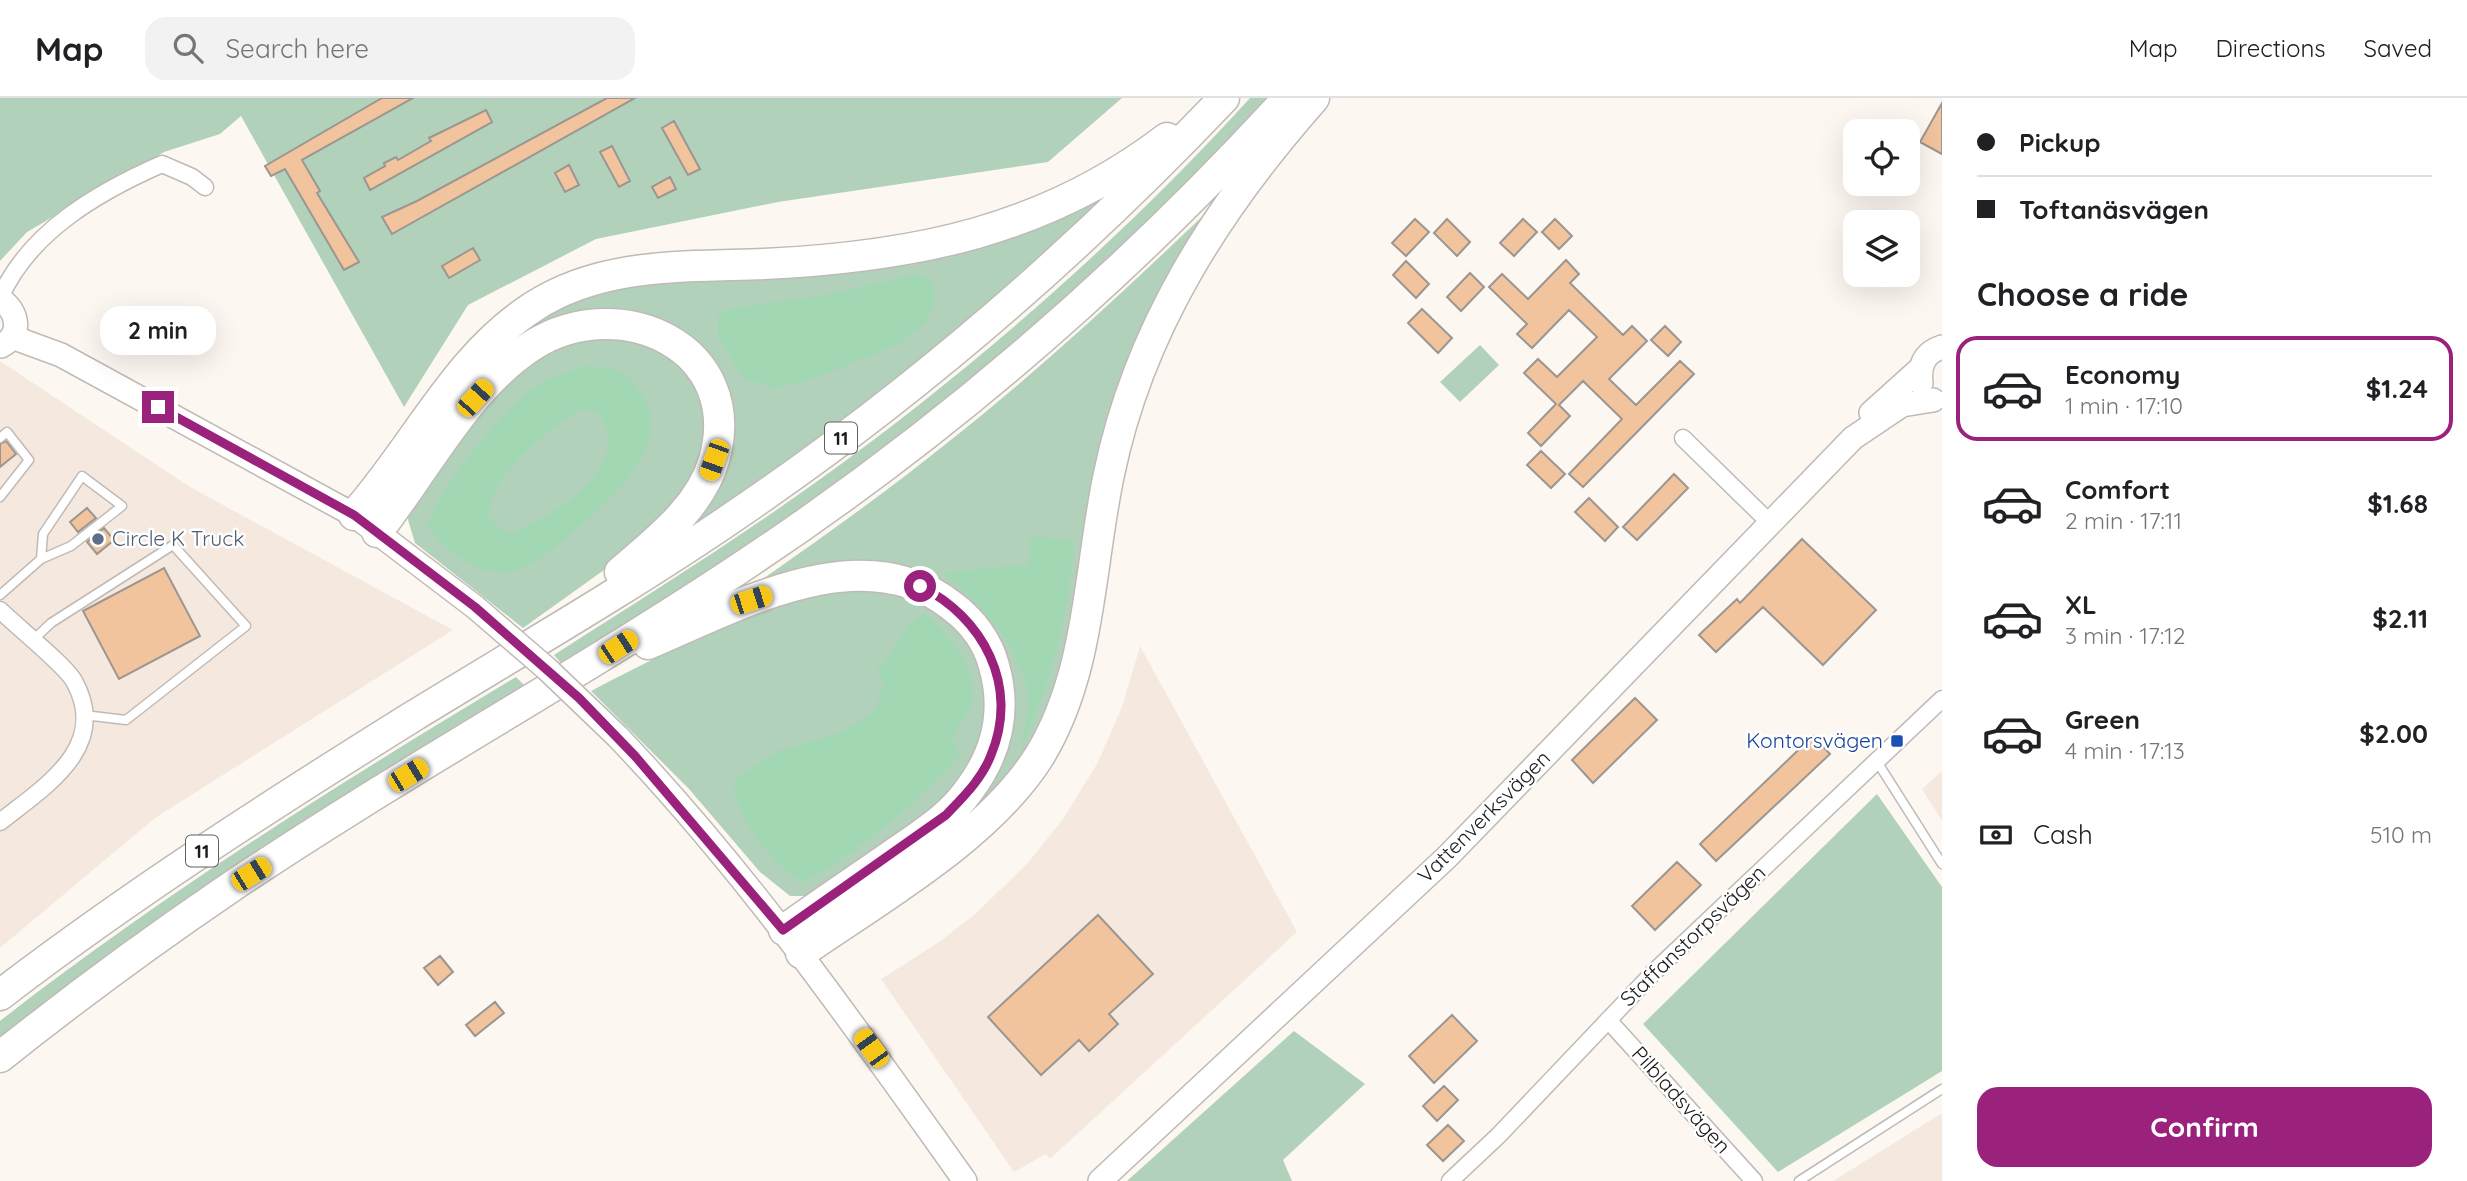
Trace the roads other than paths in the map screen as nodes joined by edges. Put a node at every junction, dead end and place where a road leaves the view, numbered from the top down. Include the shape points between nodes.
1 (1215, 98) edge
2 (1224, 98) edge
3 (1288, 98) edge
4 (1314, 98) edge
5 (205, 187) dead end
6 (0, 299) edge
7 (6, 341) edge
8 (1942, 347) edge
9 (1921, 368) junction
10 (1938, 402) edge
11 (0, 438) edge
12 (1853, 438) junction
13 (1683, 439) dead end
14 (0, 497) edge
15 (366, 523) junction
16 (1770, 523) junction
17 (41, 559) junction
18 (0, 595) edge
19 (0, 610) edge
20 (32, 641) junction
21 (573, 676) junction
22 (1942, 699) edge
23 (84, 715) junction
24 (412, 718) junction
25 (1876, 760) junction
26 (0, 822) edge
27 (1942, 864) edge
28 (792, 942) junction
29 (0, 995) edge
30 (1608, 1020) junction
31 (0, 1057) edge
32 (1942, 1089) edge
33 (965, 1181) edge
34 (1100, 1181) edge
35 (1450, 1181) edge
36 (1754, 1181) edge
37 (1798, 1181) edge

1 - 15 highway via 1152,150 1097,184 998,229 879,255 645,270 599,279 552,296 516,319 477,355
2 - 24 highway, 11 via 1149,176 1014,299 810,462 696,541
3 - 21 highway, 11 via 1114,273 960,406 752,561
4 - 28 highway via 1202,244 1168,302 1141,362 1108,475 1071,686 1040,755 972,829
5 - 6 street via 162,164 148,170 39,239 15,269
6 - 7 street via 15,315 16,326
7 - 15 street via 61,355
8 - 9 street, Vattenverksvägen via 1930,353
9 - 10 street via 1920,381
9 - 12 street, Vattenverksvägen via 1867,416
10 - 12 street, Vattenverksvägen via 1902,405
11 - 14 lane via 6,432 29,460
12 - 16 street, Vattenverksvägen
13 - 16 street
15 - 24 highway via 489,382 508,363 554,333 612,322 663,335 695,363 715,401 714,460 701,489 680,517 618,573
15 - 28 street, bridge via 475,607 617,736
16 - 34 street, Vattenverksvägen via 1447,857
17 - 17 lane via 71,546 122,506 82,476 43,534
17 - 18 lane
19 - 20 street
20 - 23 street via 74,680
20 - 23 lane via 51,623 173,545 246,626 126,720
21 - 28 highway via 751,600 830,579 874,576 920,586 974,626 993,660 1000,704 992,755 946,815
21 - 31 highway, 11 via 229,889 71,1000
22 - 25 street, Staffanstorpsvägen
23 - 26 street via 77,753
24 - 29 highway, 11 via 121,905
25 - 27 lane
25 - 30 street, Staffanstorpsvägen
28 - 33 street
30 - 35 street, Staffanstorpsvägen
30 - 36 street, Pilbladsvägen
32 - 37 lane

